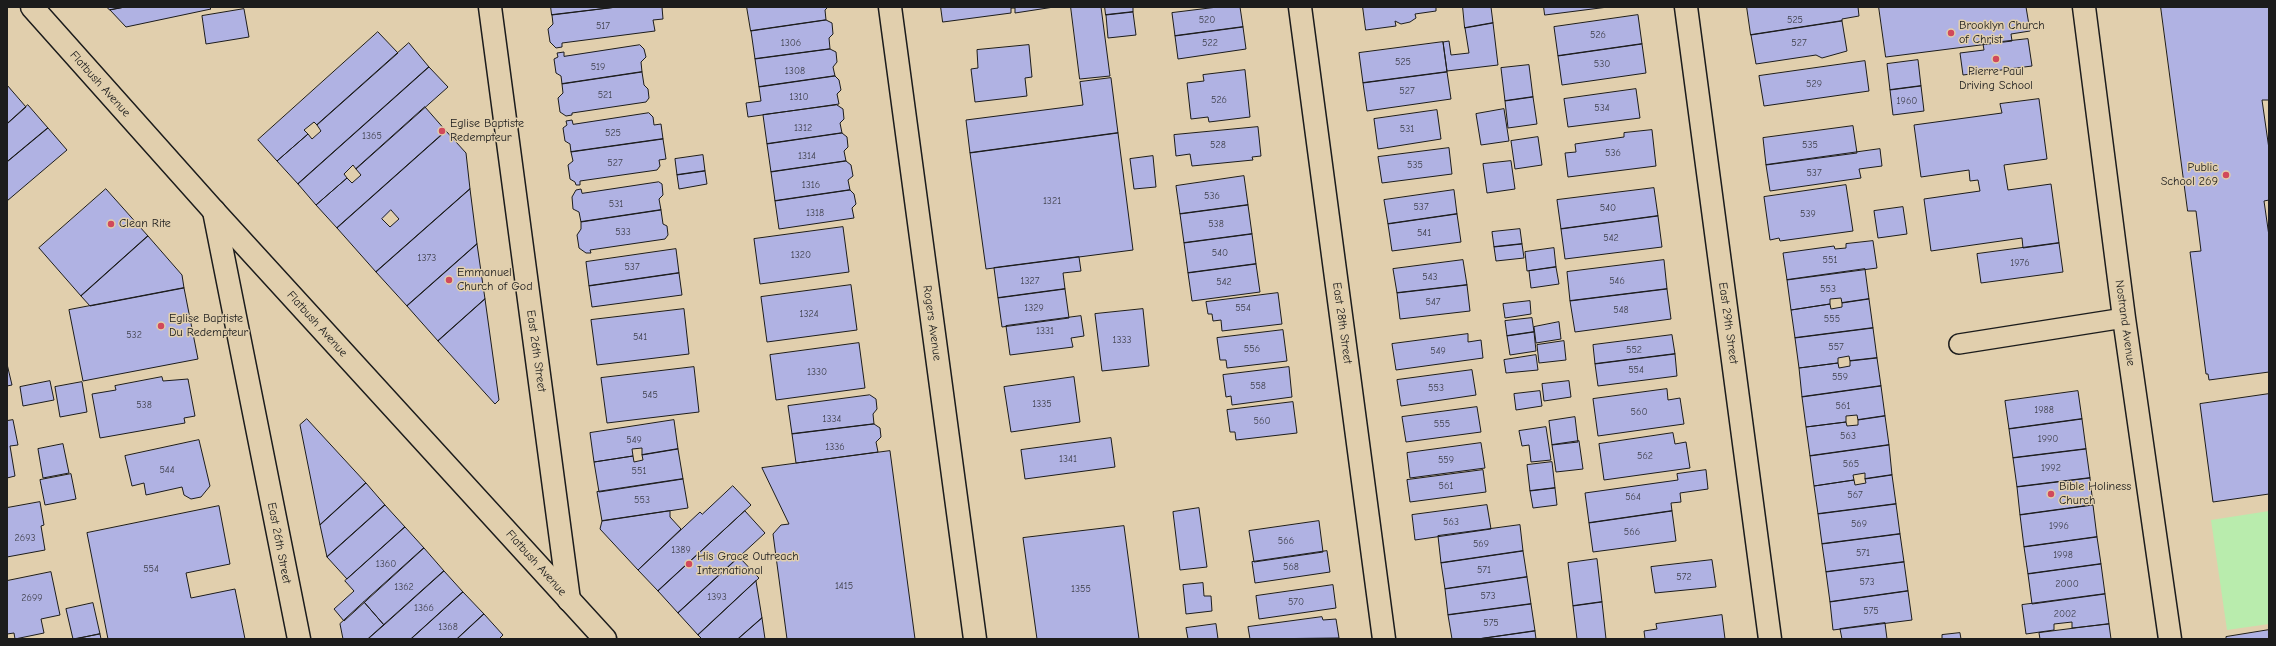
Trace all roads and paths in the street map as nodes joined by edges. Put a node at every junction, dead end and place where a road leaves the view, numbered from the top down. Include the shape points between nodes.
1 (32, 7) edge
2 (490, 7) edge
3 (890, 7) edge
4 (1300, 7) edge
5 (1686, 7) edge
6 (2084, 7) edge
7 (214, 211) junction
8 (2124, 318) junction
9 (1959, 344) dead end
10 (569, 600) junction
11 (298, 639) edge
12 (605, 639) edge
13 (974, 639) edge
14 (1384, 639) edge
15 (1770, 639) edge
16 (2170, 639) edge

1 - 7 street, Flatbush Avenue
2 - 10 street, East 26th Street
3 - 13 street, Rogers Avenue
4 - 14 street, East 28th Street
5 - 15 street, East 29th Street
6 - 8 street, Nostrand Avenue
7 - 10 street, Flatbush Avenue
7 - 11 street, East 26th Street
8 - 9 lane
8 - 16 street, Nostrand Avenue
10 - 12 street, Flatbush Avenue

